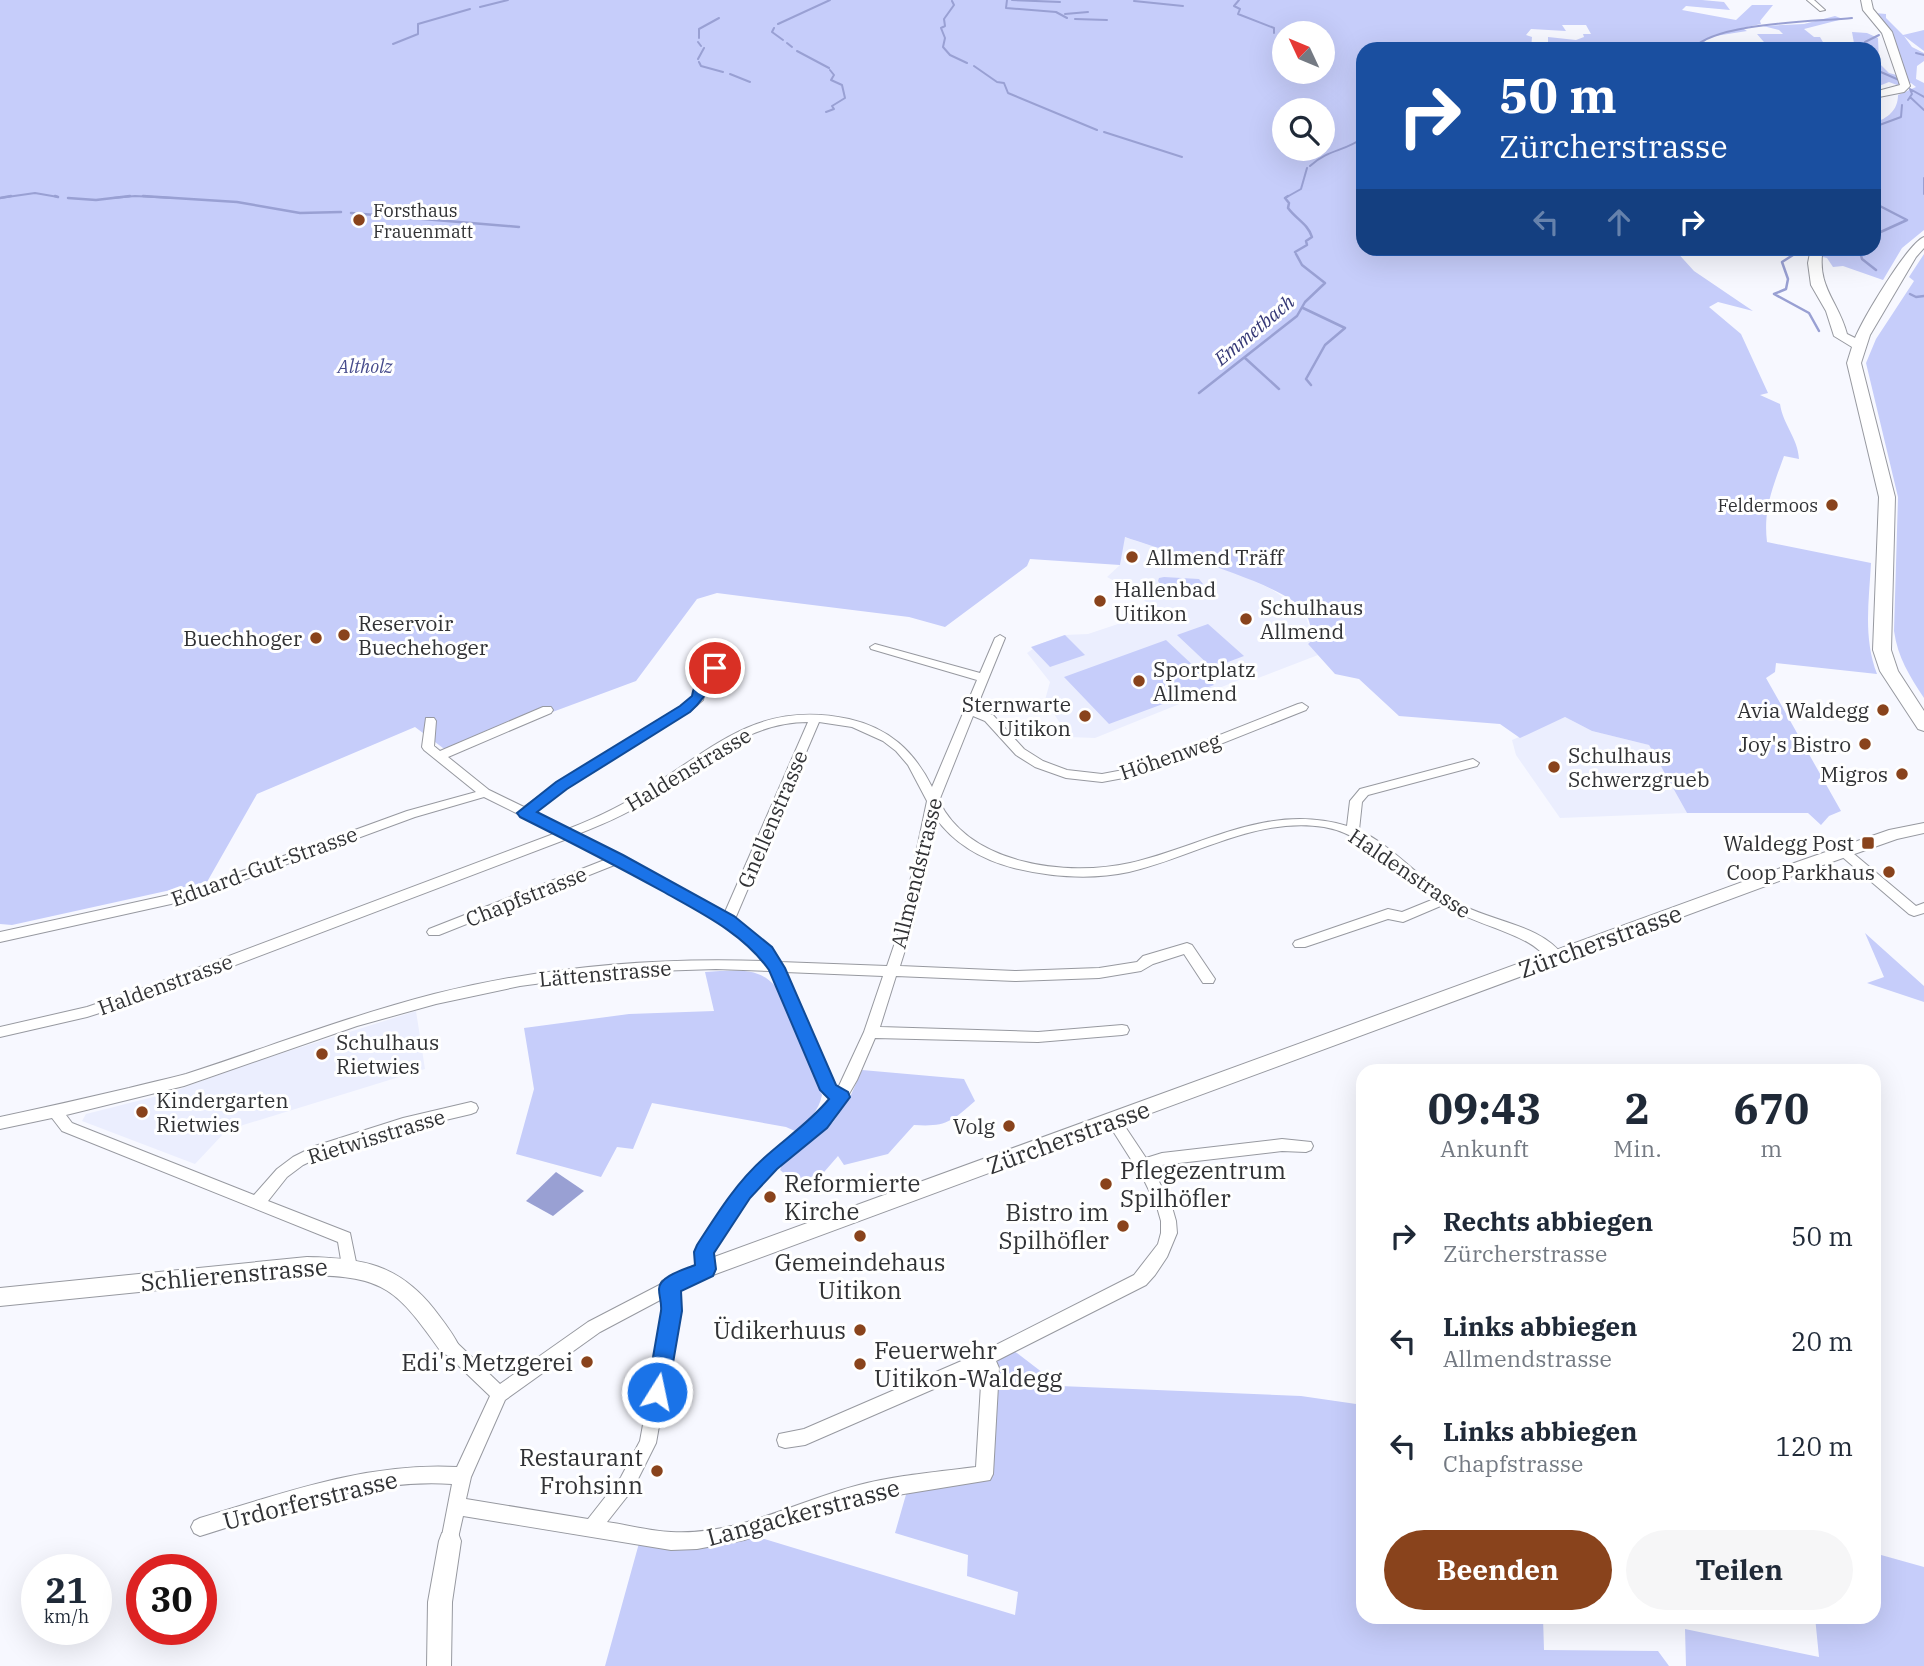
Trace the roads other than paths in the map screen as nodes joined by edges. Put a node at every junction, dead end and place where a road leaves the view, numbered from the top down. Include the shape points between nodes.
1 (1810, 0) edge
2 (1866, 0) edge
3 (1822, 10) dead end
4 (1881, 94) edge
5 (1924, 241) edge
6 (1816, 256) edge
7 (1858, 345) junction
8 (1000, 638) dead end
9 (875, 647) dead end
10 (730, 650) dead end
11 (984, 678) junction
12 (1301, 707) dead end
13 (547, 710) dead end
14 (971, 711) junction
15 (815, 718) junction
16 (430, 722) dead end
17 (1924, 725) edge
18 (439, 756) junction
19 (1473, 763) dead end
20 (485, 793) junction
21 (933, 799) junction
22 (525, 813) junction
23 (1924, 828) edge
24 (1353, 831) junction
25 (567, 834) junction
26 (1844, 852) junction
27 (618, 859) junction
28 (1444, 900) junction
29 (1924, 908) edge
30 (728, 920) junction
31 (434, 932) dead end
32 (0, 937) edge
33 (1300, 944) dead end
34 (1557, 957) junction
35 (777, 968) junction
36 (891, 972) junction
37 (1208, 979) dead end
38 (1122, 1030) dead end
39 (0, 1032) edge
40 (870, 1032) junction
41 (841, 1097) junction
42 (471, 1108) dead end
43 (59, 1111) junction
44 (1113, 1120) junction
45 (0, 1123) edge
46 (1306, 1146) dead end
47 (1142, 1165) junction
48 (257, 1203) junction
49 (349, 1267) junction
50 (706, 1269) junction
51 (669, 1287) junction
52 (0, 1297) edge
53 (449, 1346) joint
54 (986, 1358) junction
55 (499, 1394) junction
56 (785, 1440) dead end
57 (463, 1476) junction
58 (456, 1506) junction
59 (593, 1526) junction
60 (200, 1527) dead end
61 (450, 1541) joint
62 (439, 1666) edge

1 - 3 street
2 - 4 main road via 1868,10 1887,32 1905,86
5 - 7 main road
6 - 7 main road via 1812,277 1838,318 1841,336
7 - 17 main road via 1854,372 1887,497 1882,650 1889,671
8 - 11 street, Allmendstrasse
9 - 11 street
10 - 22 street via 700,686 699,697 685,709
11 - 14 street, Allmendstrasse
12 - 14 street, Höhenweg via 1141,771 1102,778 1066,774 1039,764 1020,752 989,718
13 - 18 street
14 - 21 street, Allmendstrasse
15 - 21 street, Haldenstrasse via 862,726 892,742 912,762
15 - 25 street, Haldenstrasse via 782,720 740,733 628,806
15 - 30 street, Gnellenstrasse
16 - 18 street via 428,747
18 - 20 street, Chapfstrasse
19 - 24 street via 1364,792 1356,801
20 - 22 street, Chapfstrasse
20 - 32 street, Eduard-Gut-Strasse via 411,814 189,895
21 - 24 street, Haldenstrasse via 951,829 978,849 1021,865 1075,872 1130,867 1275,823 1308,820
21 - 36 street, Allmendstrasse via 907,925
22 - 25 street, Chapfstrasse
23 - 26 street, Zürcherstrasse
24 - 28 street, Haldenstrasse
25 - 27 street, Chapfstrasse
25 - 39 street, Haldenstrasse via 157,989 87,1013
26 - 29 street via 1914,911
26 - 34 street, Zürcherstrasse
27 - 30 street, Chapfstrasse
27 - 31 street, Chapfstrasse
28 - 33 street via 1403,917 1388,914
28 - 34 street, Haldenstrasse via 1472,917 1537,939
30 - 35 street, Chapfstrasse via 766,952
34 - 44 street, Zürcherstrasse
35 - 36 street, Lättenstrasse
35 - 41 street, Chapfstrasse via 829,1090
35 - 43 street, Lättenstrasse via 716,964 625,967 520,981 355,1021 184,1080
36 - 37 street, Lättenstrasse via 1099,973 1141,966 1187,948
36 - 40 street, Allmendstrasse
38 - 40 street via 1038,1037
40 - 41 street, Allmendstrasse
41 - 50 street, Allmendstrasse via 820,1123 743,1192 704,1252
42 - 48 street, Rietwisstrasse via 320,1150 282,1174
43 - 45 street, Lättenstrasse
43 - 48 street via 67,1127
44 - 47 street
44 - 50 street, Zürcherstrasse
46 - 47 street via 1282,1145
47 - 54 street via 1160,1196 1169,1233 1154,1266 1140,1280
48 - 49 street via 345,1238
49 - 52 street, Schlierenstrasse via 294,1267
49 - 53 street, Schlierenstrasse via 377,1272 409,1293
50 - 51 street, Zürcherstrasse
51 - 55 street, Zürcherstrasse via 594,1327
51 - 59 street via 672,1311 648,1443 627,1483
53 - 55 street, Schlierenstrasse
54 - 56 street via 805,1437
54 - 59 street, Langackerstrasse via 991,1368 984,1474 856,1494 745,1533 699,1541 671,1541
55 - 57 street
57 - 58 street
57 - 60 street, Urdorferstrasse via 438,1473 373,1480
58 - 59 street, Langackerstrasse
58 - 61 street
61 - 62 street via 440,1602

